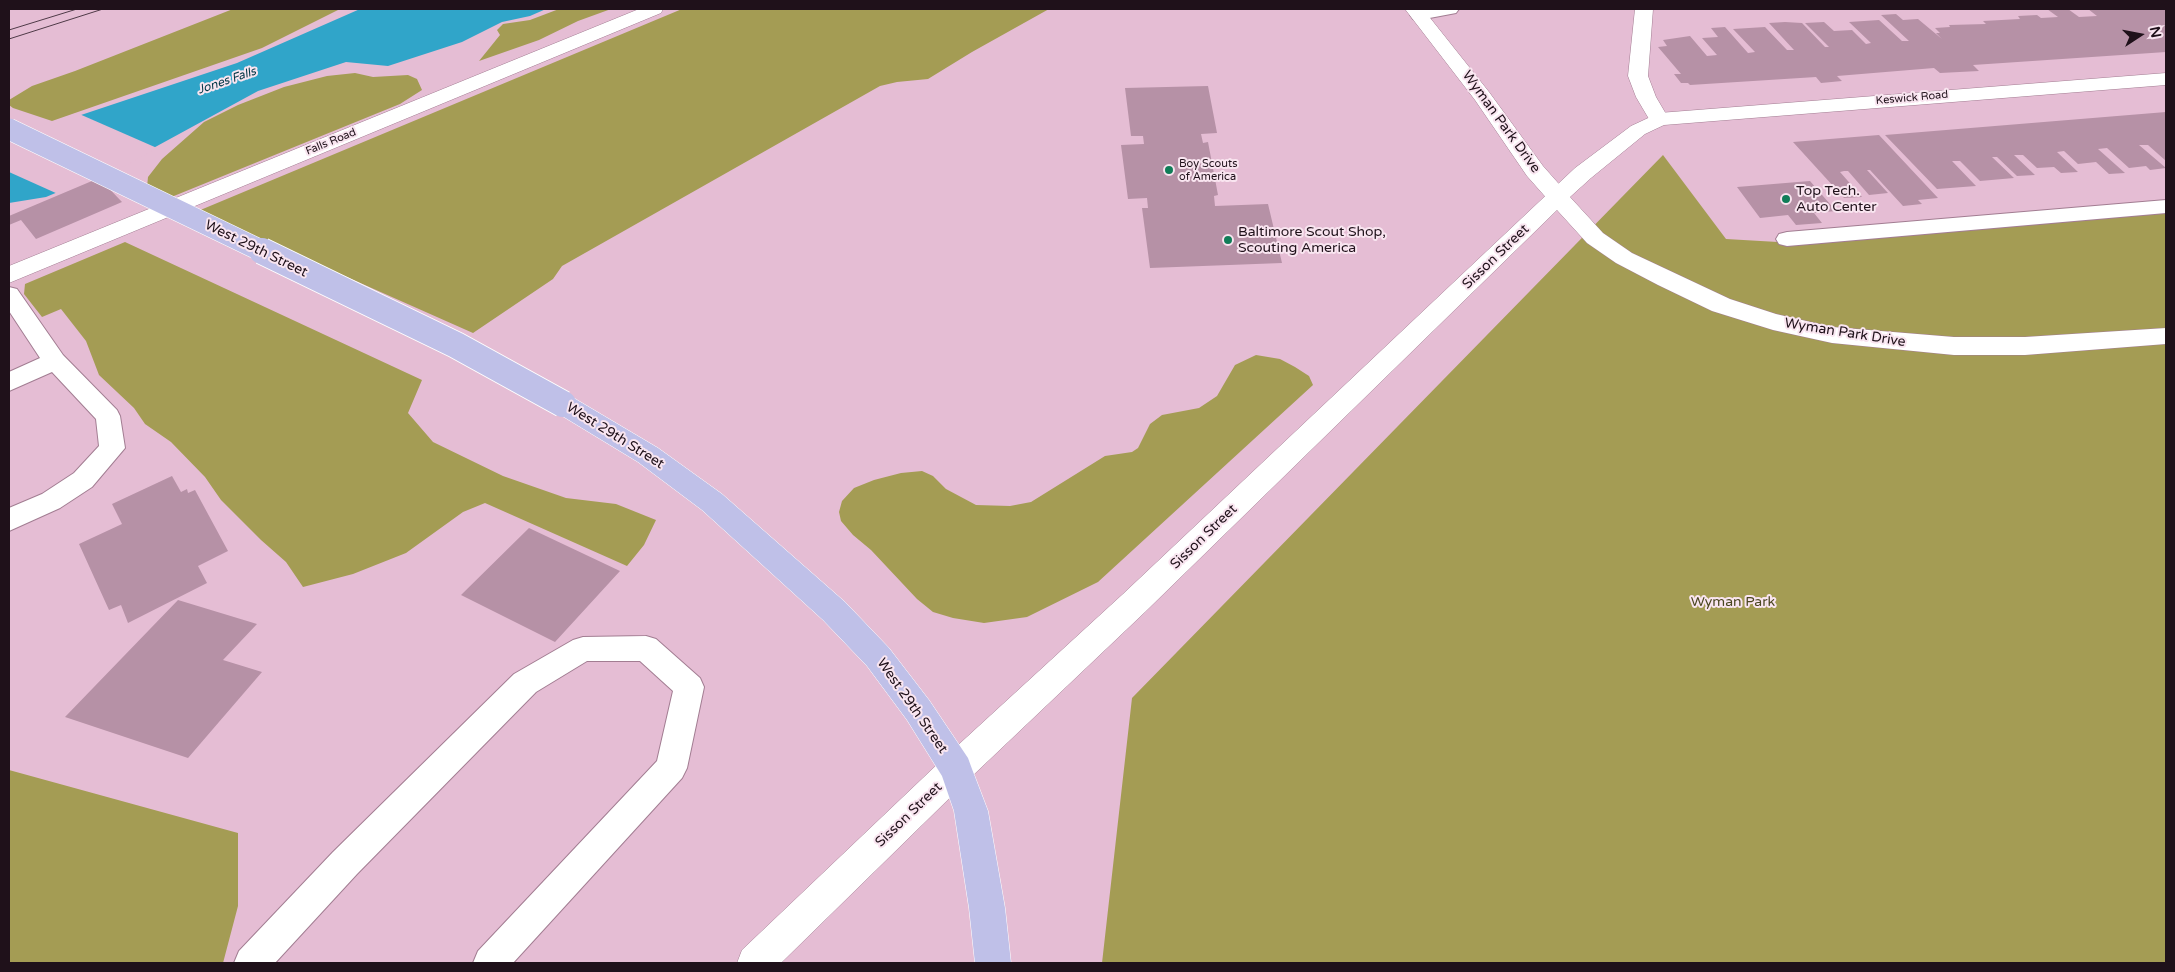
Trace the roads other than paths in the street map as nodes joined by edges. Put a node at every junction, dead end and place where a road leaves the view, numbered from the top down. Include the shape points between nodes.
1 (654, 9) edge
2 (1450, 9) edge
3 (1644, 9) edge
4 (1416, 12) edge
5 (2166, 79) edge
6 (1659, 119) junction
7 (9, 129) edge
8 (1558, 197) junction
9 (2166, 206) edge
10 (1787, 239) dead end
11 (9, 275) edge
12 (9, 294) edge
13 (2166, 336) edge
14 (55, 361) junction
15 (9, 382) edge
16 (9, 520) edge
17 (956, 769) junction
18 (251, 963) edge
19 (490, 963) edge
20 (756, 963) edge
21 (993, 963) edge

1 - 11 street, Falls Road
2 - 4 lane
3 - 6 street via 1638,76
4 - 8 street, Wyman Park Drive
5 - 6 street, Keswick Road
6 - 8 street, Sisson Street via 1606,154
7 - 17 main road, West 29th Street, bridge via 456,344 648,455 712,502 834,611 878,657 918,710
8 - 13 street, Wyman Park Drive via 1595,238 1624,258 1721,305 1773,322 1832,334 1954,346 2035,346
8 - 17 street, Sisson Street
9 - 10 lane
12 - 14 lane
14 - 15 lane
14 - 16 lane via 108,416 112,448 83,480 51,501
17 - 20 street, Sisson Street
17 - 21 main road, West 29th Street via 971,811
18 - 19 lane via 345,862 525,683 583,649 646,648 689,687 672,768

